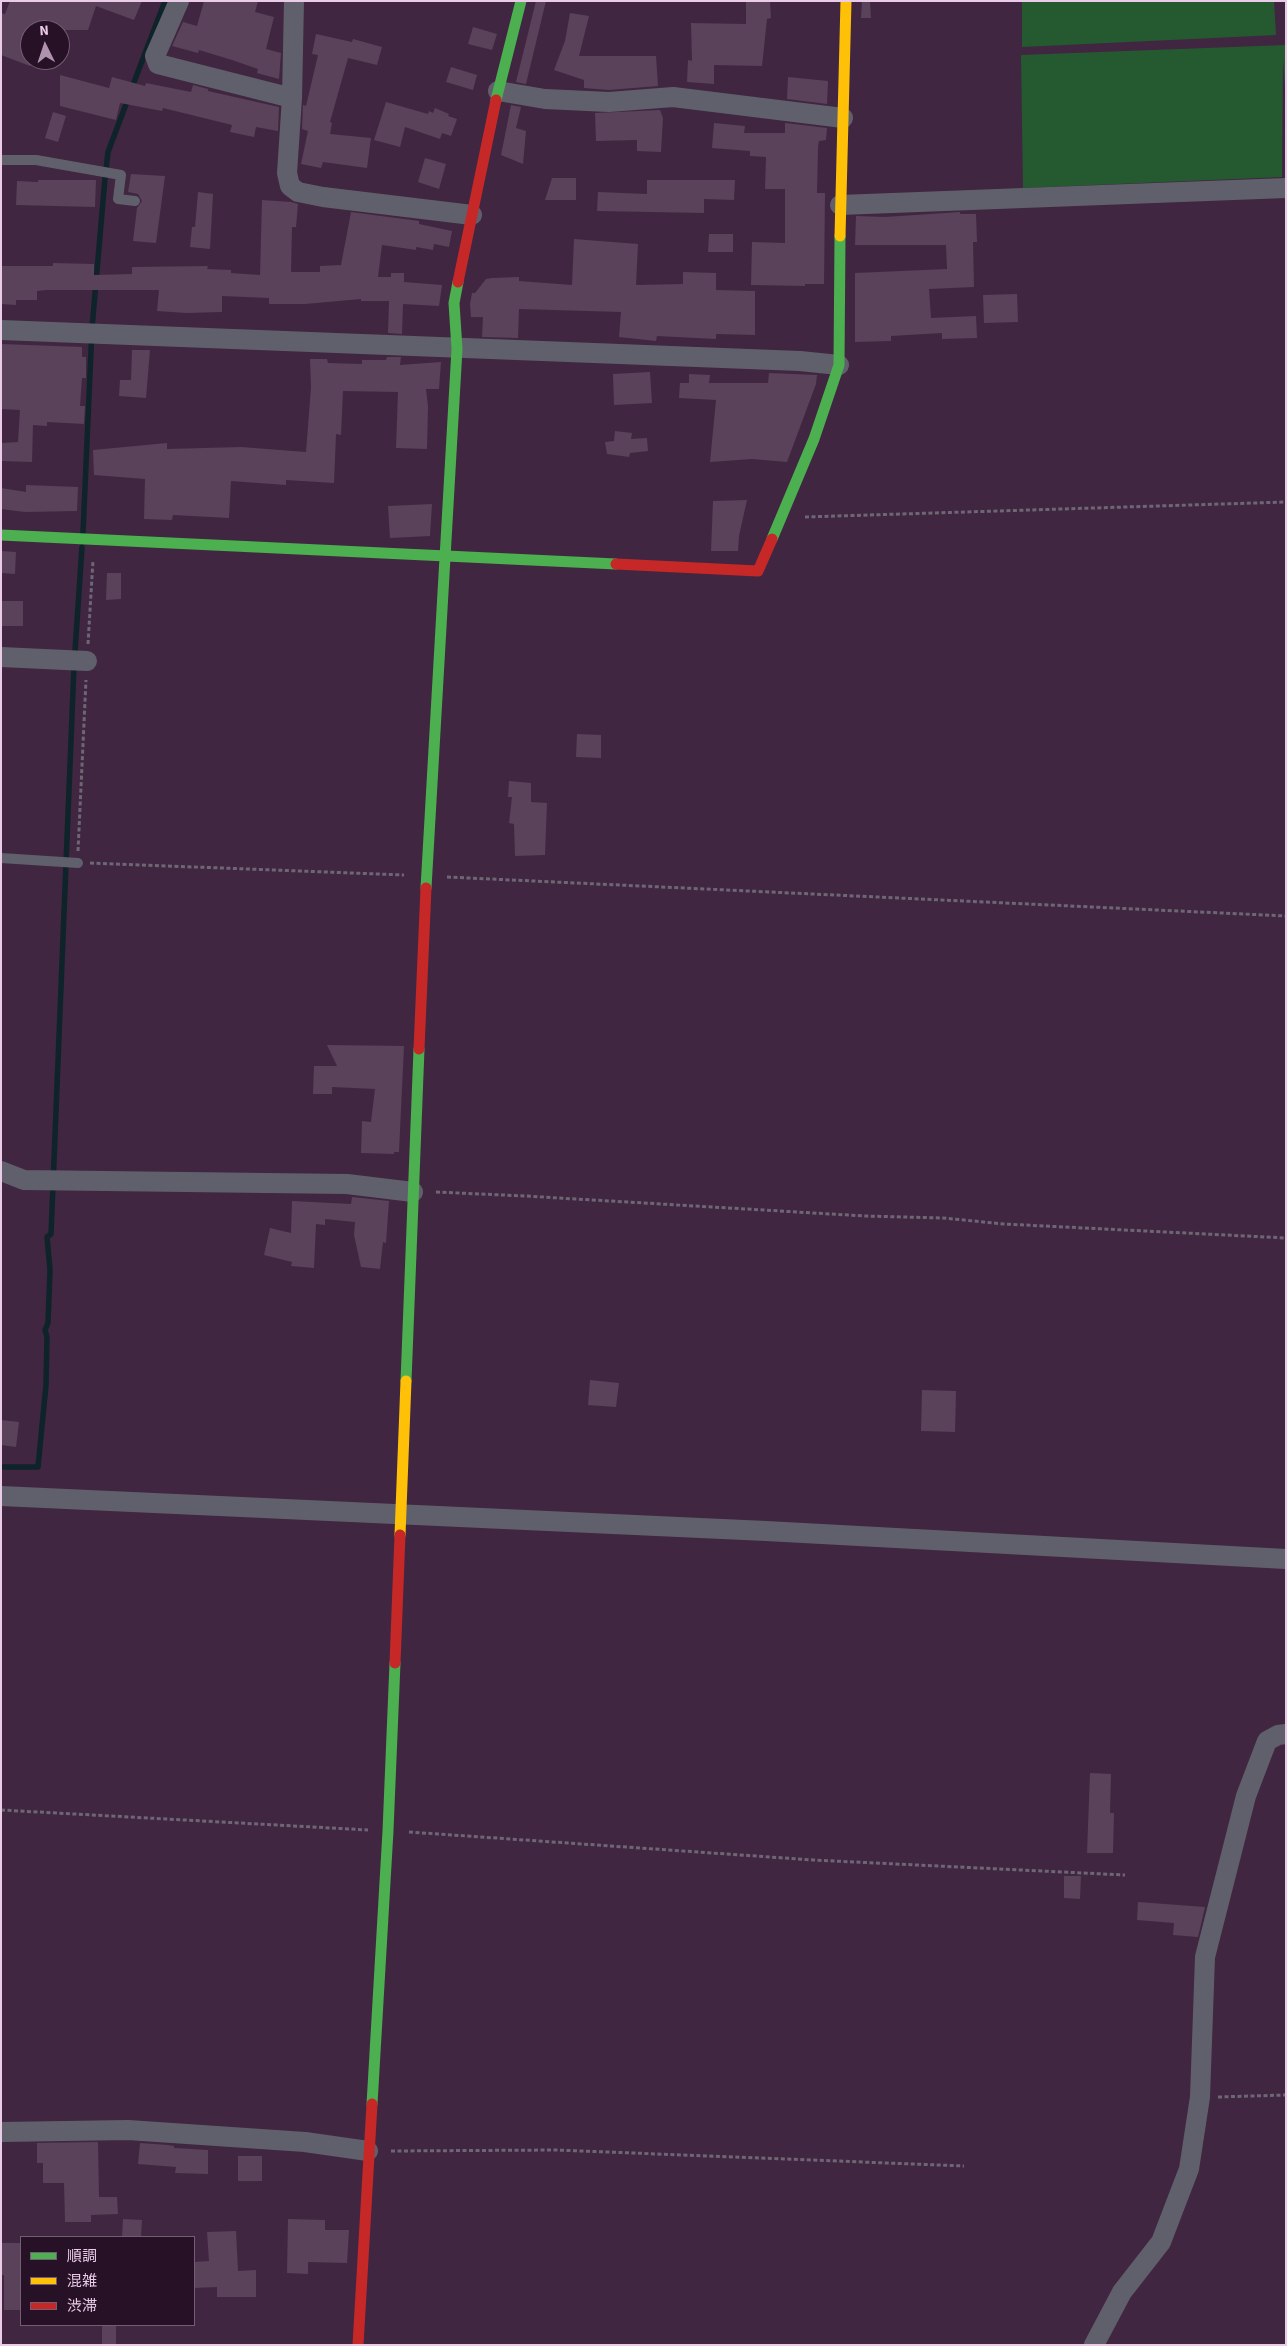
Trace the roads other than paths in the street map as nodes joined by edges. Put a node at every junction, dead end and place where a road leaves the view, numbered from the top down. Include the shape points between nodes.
1 (179, 1) edge
2 (294, 1) edge
3 (521, 1) edge
4 (846, 1) edge
5 (498, 91) junction
6 (292, 98) junction
7 (843, 118) junction
8 (1, 160) edge
9 (1286, 188) edge
10 (135, 201) dead end
11 (840, 205) junction
12 (472, 215) junction
13 (1, 330) edge
14 (457, 349) junction
15 (839, 365) junction
16 (1, 535) edge
17 (445, 557) junction
18 (1, 658) edge
19 (87, 661) road end
20 (1, 858) edge
21 (78, 862) road end
22 (1, 1171) edge
23 (413, 1192) junction
24 (1, 1496) edge
25 (400, 1514) junction
26 (1286, 1559) edge
27 (1286, 1734) edge
28 (1, 2132) edge
29 (368, 2151) junction
30 (358, 2345) edge
31 (1094, 2345) edge

1 - 6 street via 155,56 158,64
2 - 6 street
3 - 5 street
4 - 7 street
5 - 7 street via 545,99 609,102 673,97
5 - 12 street
6 - 12 street via 288,173 290,186 298,192
7 - 11 street
8 - 10 lane via 36,160 121,175 118,199
9 - 11 street
11 - 15 street
12 - 14 street via 454,303
13 - 14 street
14 - 15 street
14 - 17 street
15 - 17 street via 814,439 758,571
16 - 17 street
17 - 23 street via 426,876
18 - 19 street
20 - 21 lane
22 - 23 street via 24,1180 347,1184
23 - 25 street
24 - 25 street
25 - 26 street
25 - 29 street via 388,1831
27 - 31 street via 1278,1734 1267,1741 1246,1796 1205,1957 1200,2097 1189,2169 1161,2242 1122,2292
28 - 29 street via 128,2130 305,2142
29 - 30 street

